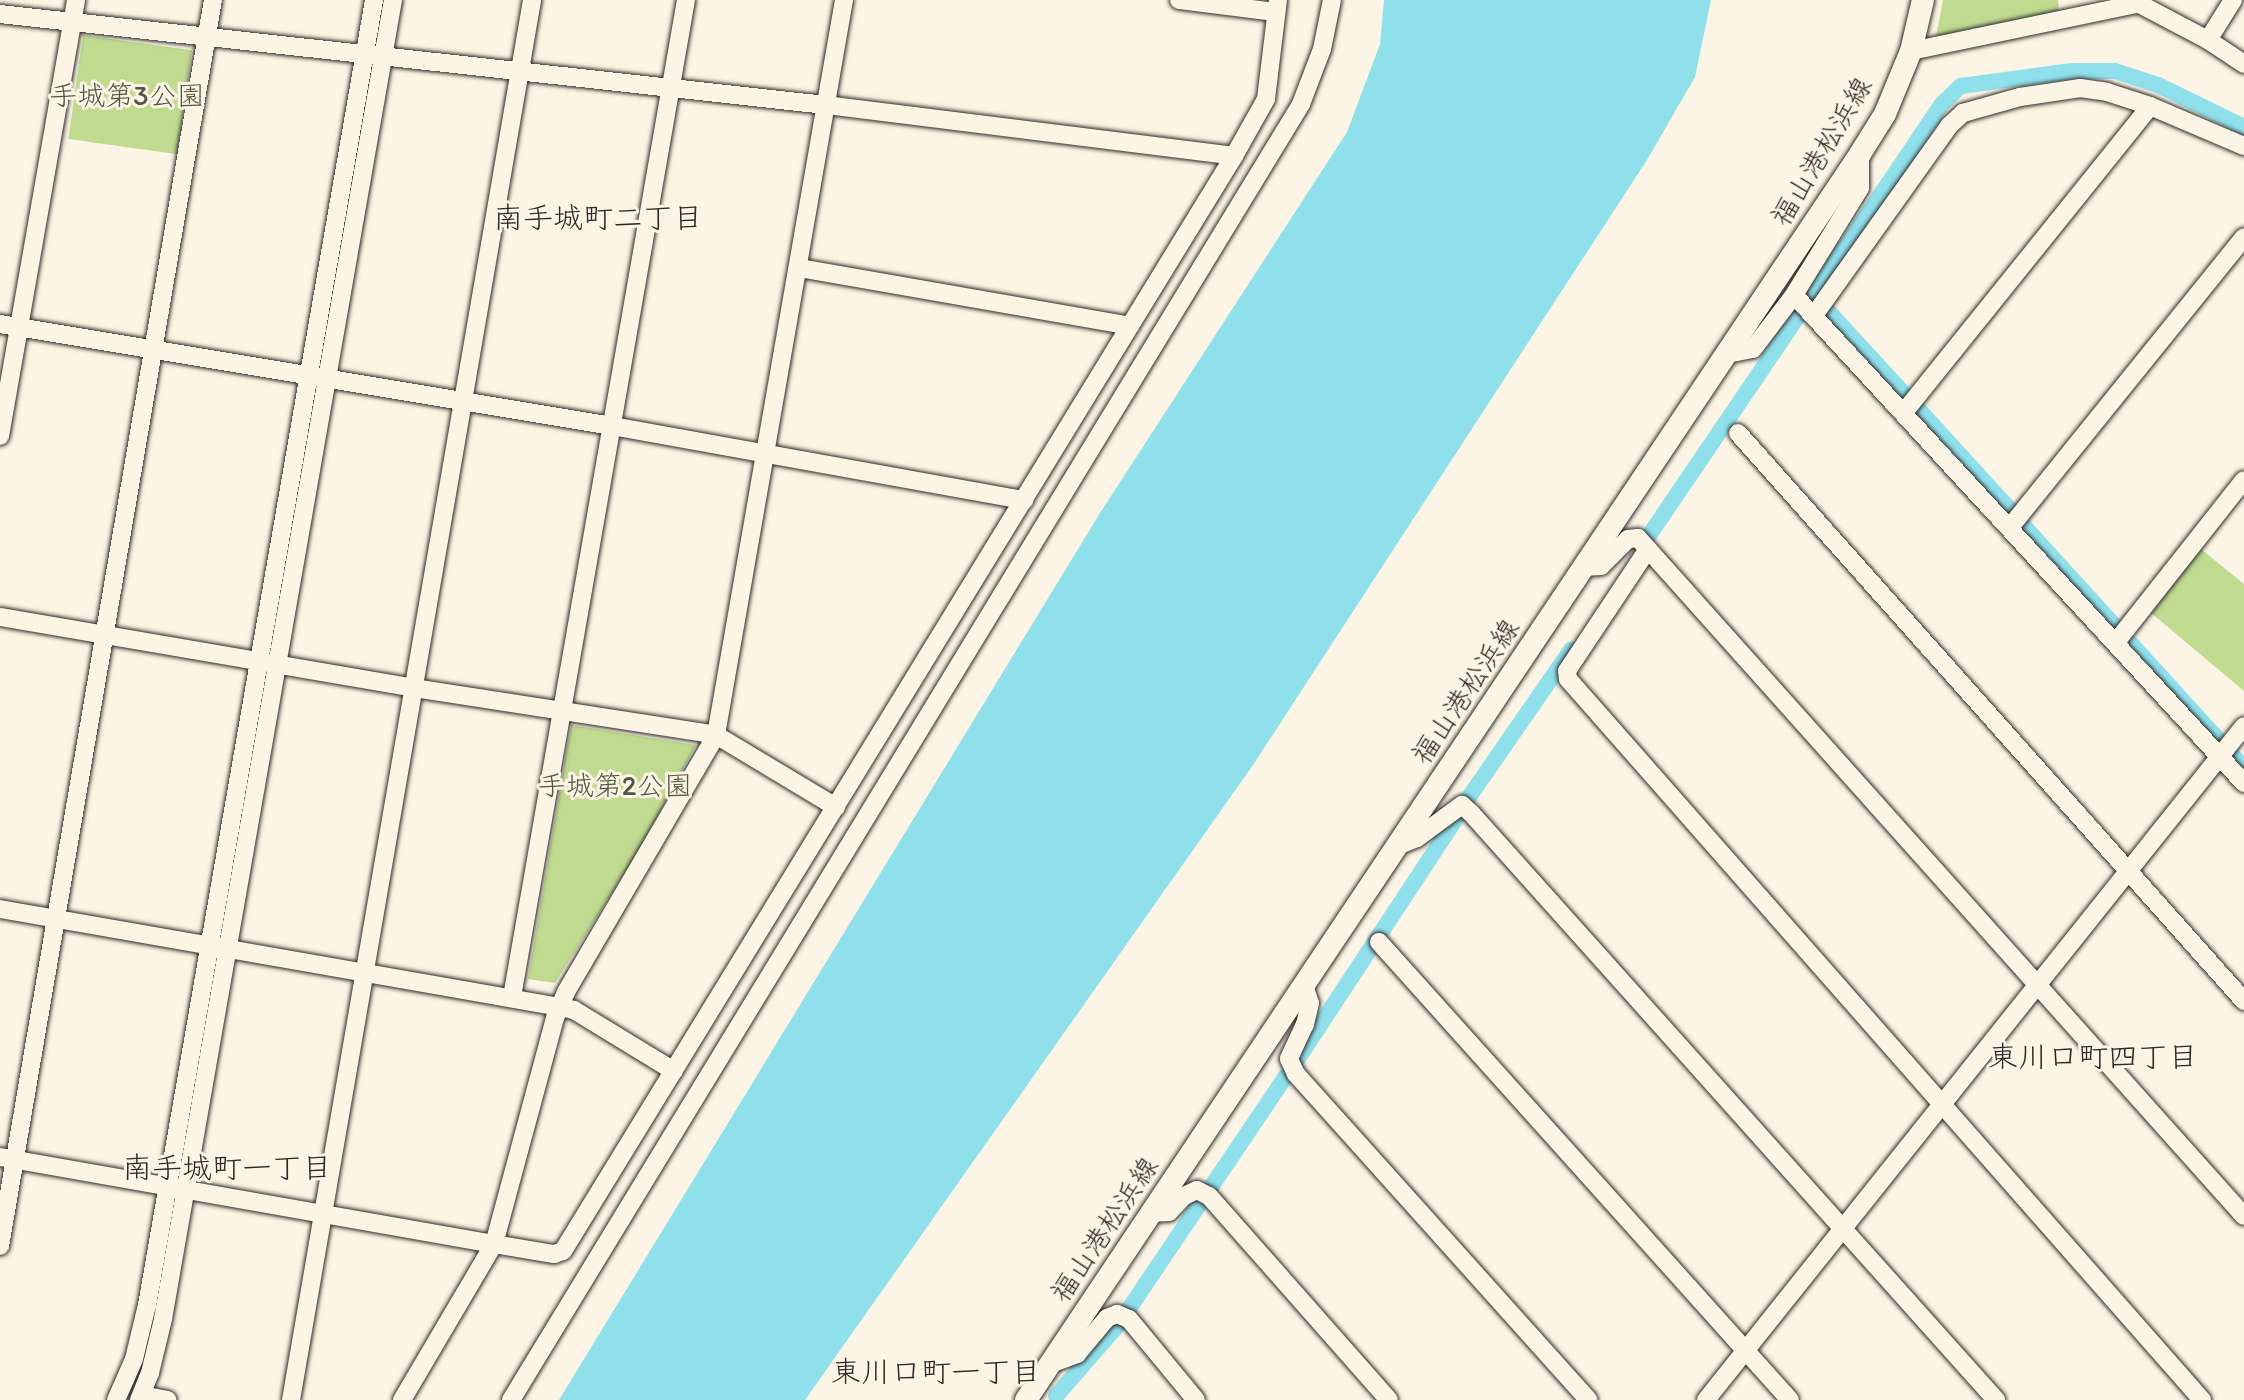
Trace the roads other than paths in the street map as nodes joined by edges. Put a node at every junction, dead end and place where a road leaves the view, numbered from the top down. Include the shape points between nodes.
1 (76, 0) edge
2 (213, 0) edge
3 (374, 0) edge
4 (393, 0) edge
5 (532, 0) edge
6 (686, 0) edge
7 (844, 0) edge
8 (1179, 0) edge
9 (1332, 0) edge
10 (1923, 0) edge
11 (2233, 0) edge
12 (2136, 1) edge
13 (1277, 6) edge
14 (0, 14) edge
15 (72, 22) junction
16 (208, 38) junction
17 (2208, 40) junction
18 (1911, 51) junction
19 (372, 56) junction
20 (2244, 64) edge
21 (520, 71) junction
22 (670, 89) junction
23 (826, 105) junction
24 (2150, 106) junction
25 (2244, 146) edge
26 (1860, 154) junction
27 (1234, 156) junction
28 (2244, 237) edge
29 (799, 268) junction
30 (1794, 295) junction
31 (1815, 314) junction
32 (0, 324) edge
33 (1130, 326) junction
34 (20, 327) junction
35 (154, 348) junction
36 (1727, 354) junction
37 (307, 377) junction
38 (327, 380) junction
39 (462, 402) junction
40 (1905, 411) junction
41 (612, 426) junction
42 (1738, 433) dead end
43 (0, 436) edge
44 (764, 453) junction
45 (2244, 480) edge
46 (1024, 500) junction
47 (2011, 526) junction
48 (1648, 549) junction
49 (1583, 567) junction
50 (0, 617) edge
51 (102, 634) junction
52 (2116, 642) junction
53 (257, 661) junction
54 (277, 664) junction
55 (414, 688) junction
56 (563, 711) junction
57 (2244, 726) edge
58 (716, 735) junction
59 (2220, 756) junction
60 (2244, 783) edge
61 (836, 807) junction
62 (1399, 845) junction
63 (2126, 871) junction
64 (0, 909) edge
65 (54, 917) junction
66 (1379, 942) dead end
67 (219, 946) junction
68 (365, 972) junction
69 (2037, 983) junction
70 (1304, 985) junction
71 (512, 997) junction
72 (2244, 1001) edge
73 (560, 1007) junction
74 (674, 1071) junction
75 (1941, 1105) junction
76 (7, 1159) edge
77 (176, 1187) junction
78 (1150, 1213) junction
79 (323, 1214) junction
80 (2244, 1216) edge
81 (1842, 1227) junction
82 (494, 1244) junction
83 (0, 1246) edge
84 (1745, 1350) junction
85 (1050, 1364) junction
86 (140, 1398) edge
87 (116, 1400) edge
88 (168, 1400) edge
89 (291, 1400) edge
90 (402, 1400) edge
91 (511, 1400) edge
92 (1026, 1400) edge
93 (1196, 1400) edge
94 (1389, 1400) edge
95 (1589, 1400) edge
96 (1706, 1400) edge
97 (1790, 1400) edge
98 (1996, 1400) edge
99 (2202, 1400) edge

1 - 15 street
2 - 16 street
3 - 19 street
4 - 19 street
5 - 21 street
6 - 22 street
7 - 23 street
8 - 13 street
9 - 91 street via 1322,49 1301,104
10 - 18 main road, 福山港松浜線
11 - 17 street
12 - 17 street
12 - 18 street
13 - 27 street via 1266,99
14 - 15 street
15 - 16 street
15 - 34 street
16 - 19 street
16 - 35 street
17 - 20 street
18 - 26 main road, 福山港松浜線 via 1885,114
19 - 21 street
19 - 37 street
19 - 38 street
21 - 22 street
21 - 39 street
22 - 23 street
22 - 41 street
23 - 27 street
23 - 29 street
24 - 25 street
24 - 31 street via 2080,88 1963,113
24 - 40 street
26 - 30 street via 1860,188
26 - 36 main road, 福山港松浜線
27 - 33 street
28 - 47 street
29 - 33 street
29 - 44 street
30 - 31 street
30 - 36 street via 1753,349
31 - 40 street
32 - 34 street
33 - 46 street
34 - 35 street
34 - 43 street
35 - 37 street
35 - 51 street
36 - 49 main road, 福山港松浜線
37 - 38 street
37 - 53 street
38 - 39 street
38 - 54 street
39 - 41 street
39 - 55 street
40 - 47 street
41 - 44 street
41 - 56 street
42 - 63 street
44 - 46 street
44 - 58 street
45 - 52 street
46 - 61 street
47 - 52 street
48 - 49 street via 1638,538 1628,539 1601,566
48 - 69 street
48 - 75 street via 1567,671 1568,679
49 - 62 main road, 福山港松浜線
50 - 51 street
51 - 53 street
51 - 65 street
52 - 59 street
53 - 54 street
53 - 67 street
54 - 55 street
54 - 67 street
55 - 56 street
55 - 68 street
56 - 58 street
56 - 71 street
57 - 59 street
58 - 61 street
58 - 73 street
59 - 60 street
59 - 63 street
61 - 74 street
62 - 70 main road, 福山港松浜線
62 - 81 street via 1462,805
63 - 69 street
63 - 72 street
64 - 65 street
65 - 67 street
65 - 76 street
66 - 84 street
67 - 68 street
67 - 77 street
68 - 71 street
68 - 79 street
69 - 75 street
69 - 80 street
70 - 78 main road, 福山港松浜線
70 - 95 street via 1310,1003 1289,1059 1296,1074
71 - 73 street
73 - 74 street via 574,1010
73 - 82 street
74 - 82 street via 563,1251
75 - 81 street
75 - 99 street
76 - 77 street
76 - 83 street
77 - 79 street
77 - 86 street via 163,1319
77 - 87 street via 134,1359
78 - 85 main road, 福山港松浜線
78 - 94 street via 1169,1212 1197,1190 1209,1196
79 - 82 street
79 - 89 street
81 - 84 street
81 - 98 street
82 - 90 street
84 - 96 street
84 - 97 street
85 - 92 main road, 福山港松浜線
85 - 93 street via 1077,1354 1107,1318 1117,1314 1129,1319
86 - 88 street

